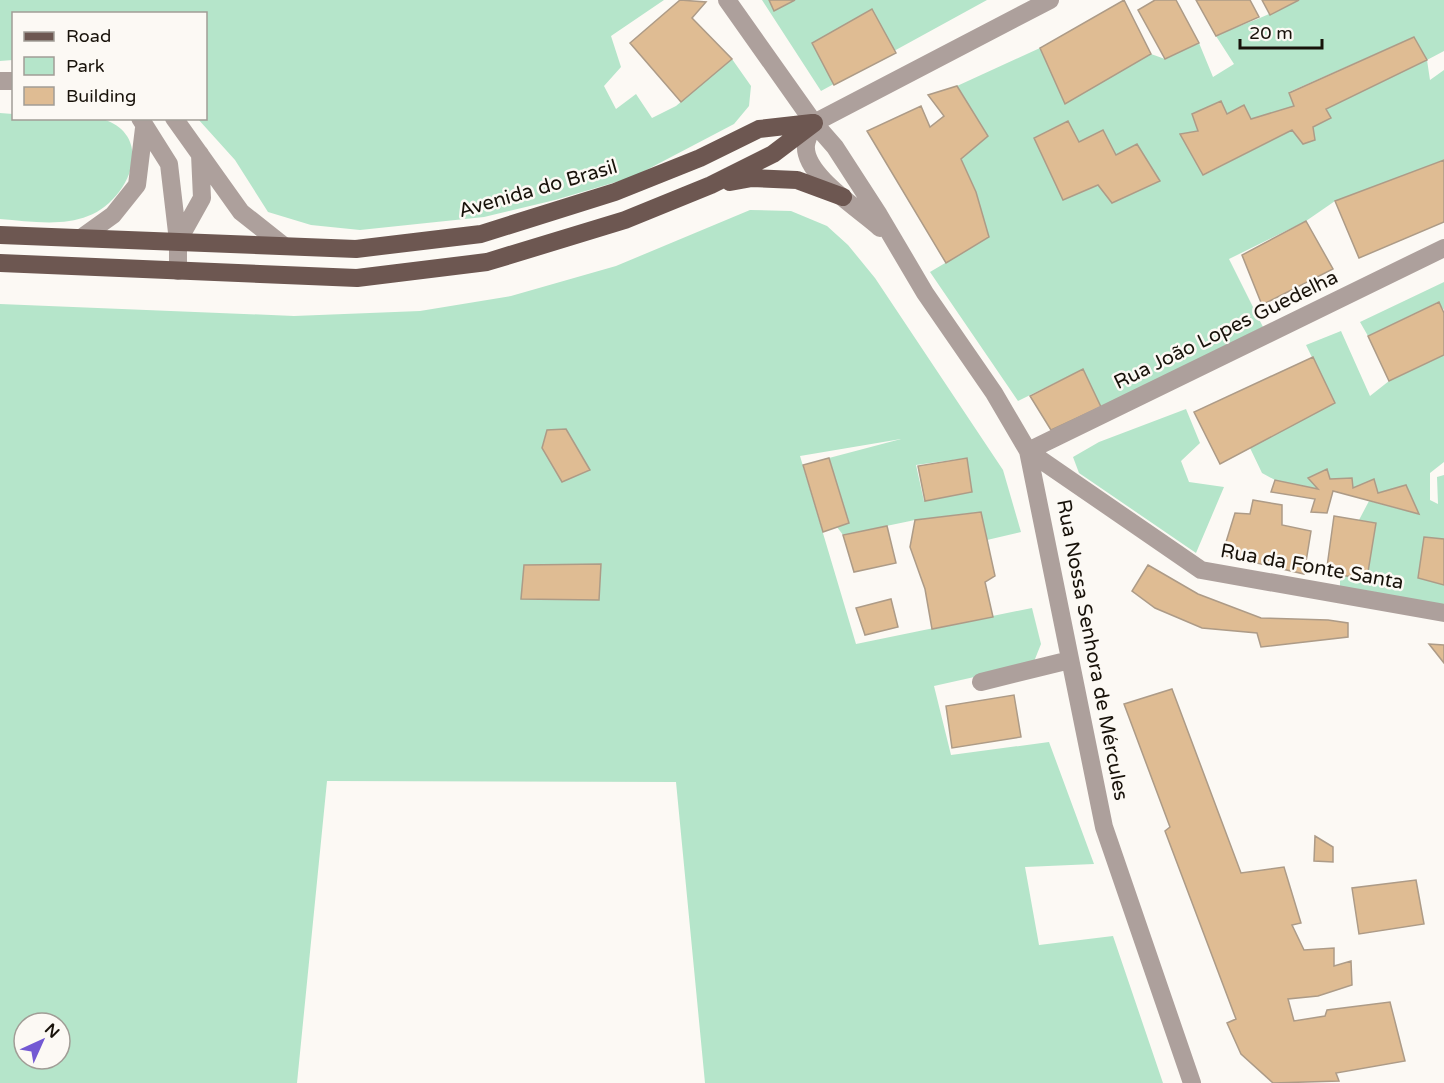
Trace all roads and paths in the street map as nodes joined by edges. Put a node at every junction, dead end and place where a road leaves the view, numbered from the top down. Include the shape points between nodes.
1 (727, 0) edge
2 (1050, 0) edge
3 (175, 120) edge
4 (142, 123) edge
5 (814, 123) junction
6 (200, 153) junction
7 (711, 185) junction
8 (843, 197) junction
9 (0, 234) edge
10 (81, 238) junction
11 (178, 242) junction
12 (284, 246) junction
13 (1444, 248) edge
14 (899, 250) junction
15 (0, 263) edge
16 (178, 271) junction
17 (1028, 451) junction
18 (1444, 613) edge
19 (1070, 660) junction
20 (981, 682) dead end
21 (1192, 1083) edge

1 - 5 street, Rua Nossa Senhora de Mércules
2 - 5 street
3 - 6 street
4 - 10 street via 137,186 113,215
4 - 11 street via 169,164
5 - 7 main road via 773,154
5 - 8 street, Rua Nossa Senhora de Mércules via 806,147 812,166
5 - 12 main road, Avenida do Brasil via 759,129 615,192 481,234 356,249
5 - 14 street, Rua Nossa Senhora de Mércules via 835,147
6 - 11 street via 201,198
6 - 12 street via 241,212
7 - 8 main road via 752,178 797,180
7 - 16 main road via 624,220 487,262 357,278
8 - 14 street, Rua Nossa Senhora de Mércules
9 - 10 main road, Avenida do Brasil
10 - 11 main road, Avenida do Brasil
11 - 12 main road, Avenida do Brasil
11 - 16 street
13 - 17 street, Rua João Lopes Guedelha
14 - 17 street, Rua Nossa Senhora de Mércules
15 - 16 main road
17 - 18 street, Rua da Fonte Santa via 1201,570
17 - 19 street, Rua Nossa Senhora de Mércules
19 - 20 street
19 - 21 street, Rua Nossa Senhora de Mércules via 1104,827

